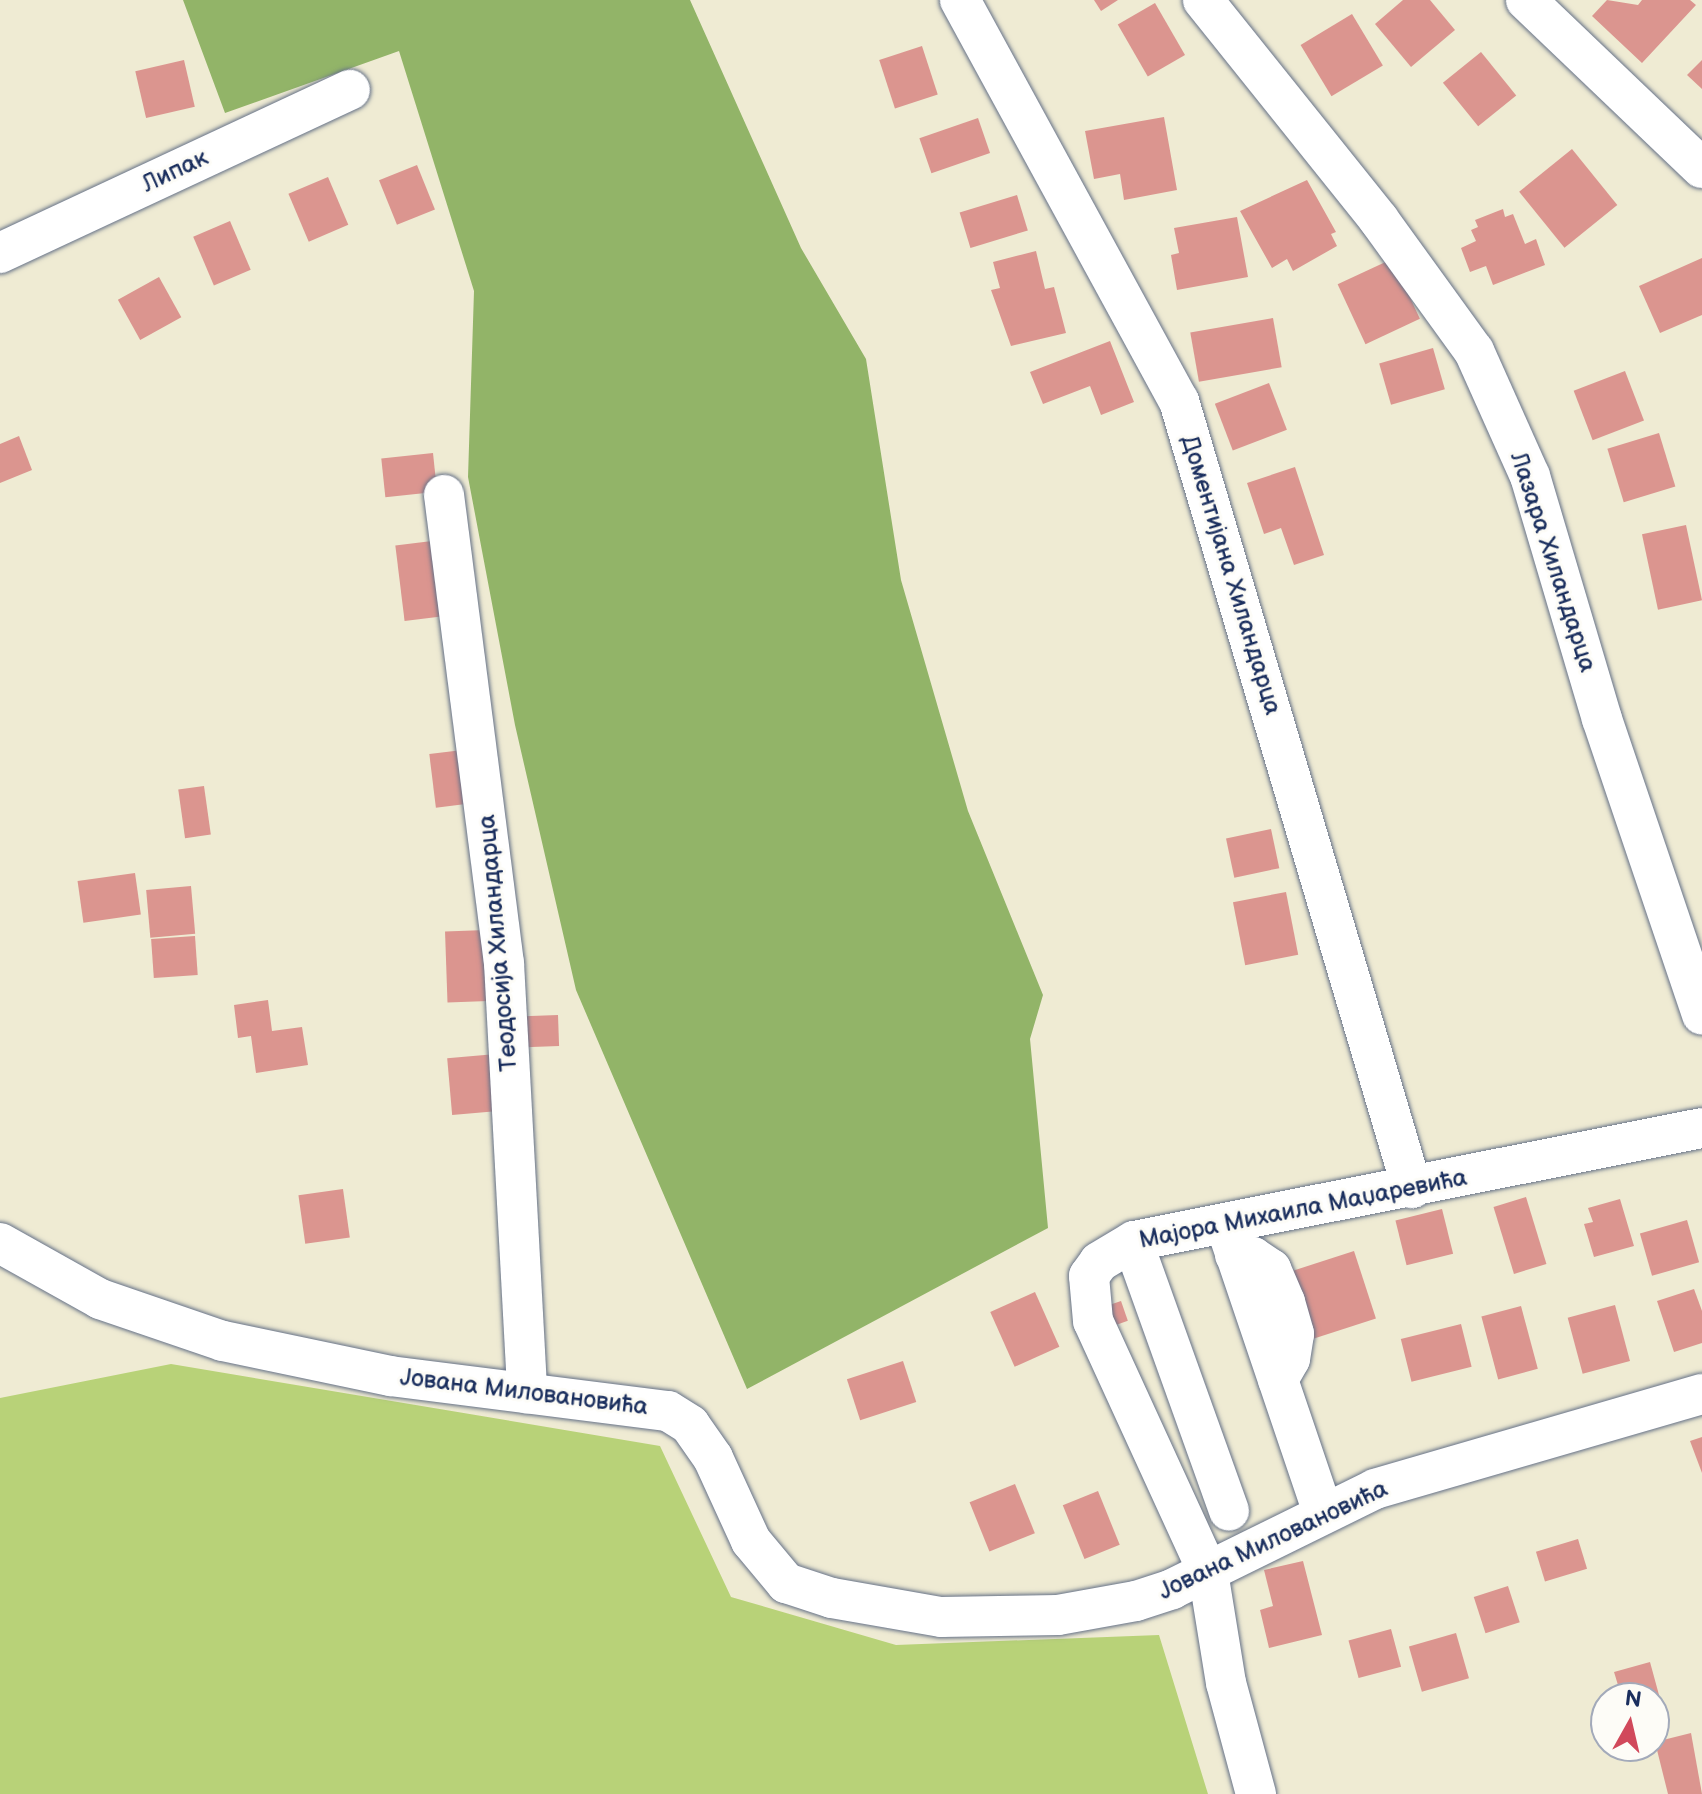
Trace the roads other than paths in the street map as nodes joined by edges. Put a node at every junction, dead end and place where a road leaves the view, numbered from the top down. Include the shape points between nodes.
1 (960, 0) edge
2 (1203, 0) edge
3 (1526, 0) edge
4 (350, 90) dead end
5 (1702, 168) edge
6 (0, 253) edge
7 (444, 495) dead end
8 (1702, 1015) edge
9 (1702, 1128) edge
10 (1412, 1188) junction
11 (0, 1243) edge
12 (1140, 1262) dead end
13 (1278, 1380) junction
14 (527, 1393) junction
15 (1702, 1394) edge
16 (1229, 1511) dead end
17 (1323, 1513) junction
18 (1208, 1572) junction
19 (1256, 1794) edge

1 - 10 street, Доментијана Хиландарца via 1179,401
2 - 8 street, Лазара Хиландарца via 1379,220 1474,351 1530,476 1602,719
3 - 5 street
4 - 6 street, Липак
7 - 14 street, Теодосија Хиландарца via 504,963
9 - 10 street, Мајора Михаила Маџаревића
10 - 18 street, Мајора Михаила Маџаревића via 1134,1241 1106,1256 1089,1276 1093,1321
11 - 14 street, Јована Миловановића via 100,1299 390,1376
12 - 16 street via 1215,1426
13 - 13 street via 1238,1317 1232,1246 1271,1269 1285,1302 1294,1334 1290,1359
13 - 17 street
14 - 18 street, Јована Миловановића via 655,1408 679,1416 713,1458 769,1568 808,1592 941,1617 1058,1615 1136,1601
15 - 17 street, Јована Миловановића via 1375,1489
17 - 18 street, Јована Миловановића
18 - 19 street via 1226,1683

